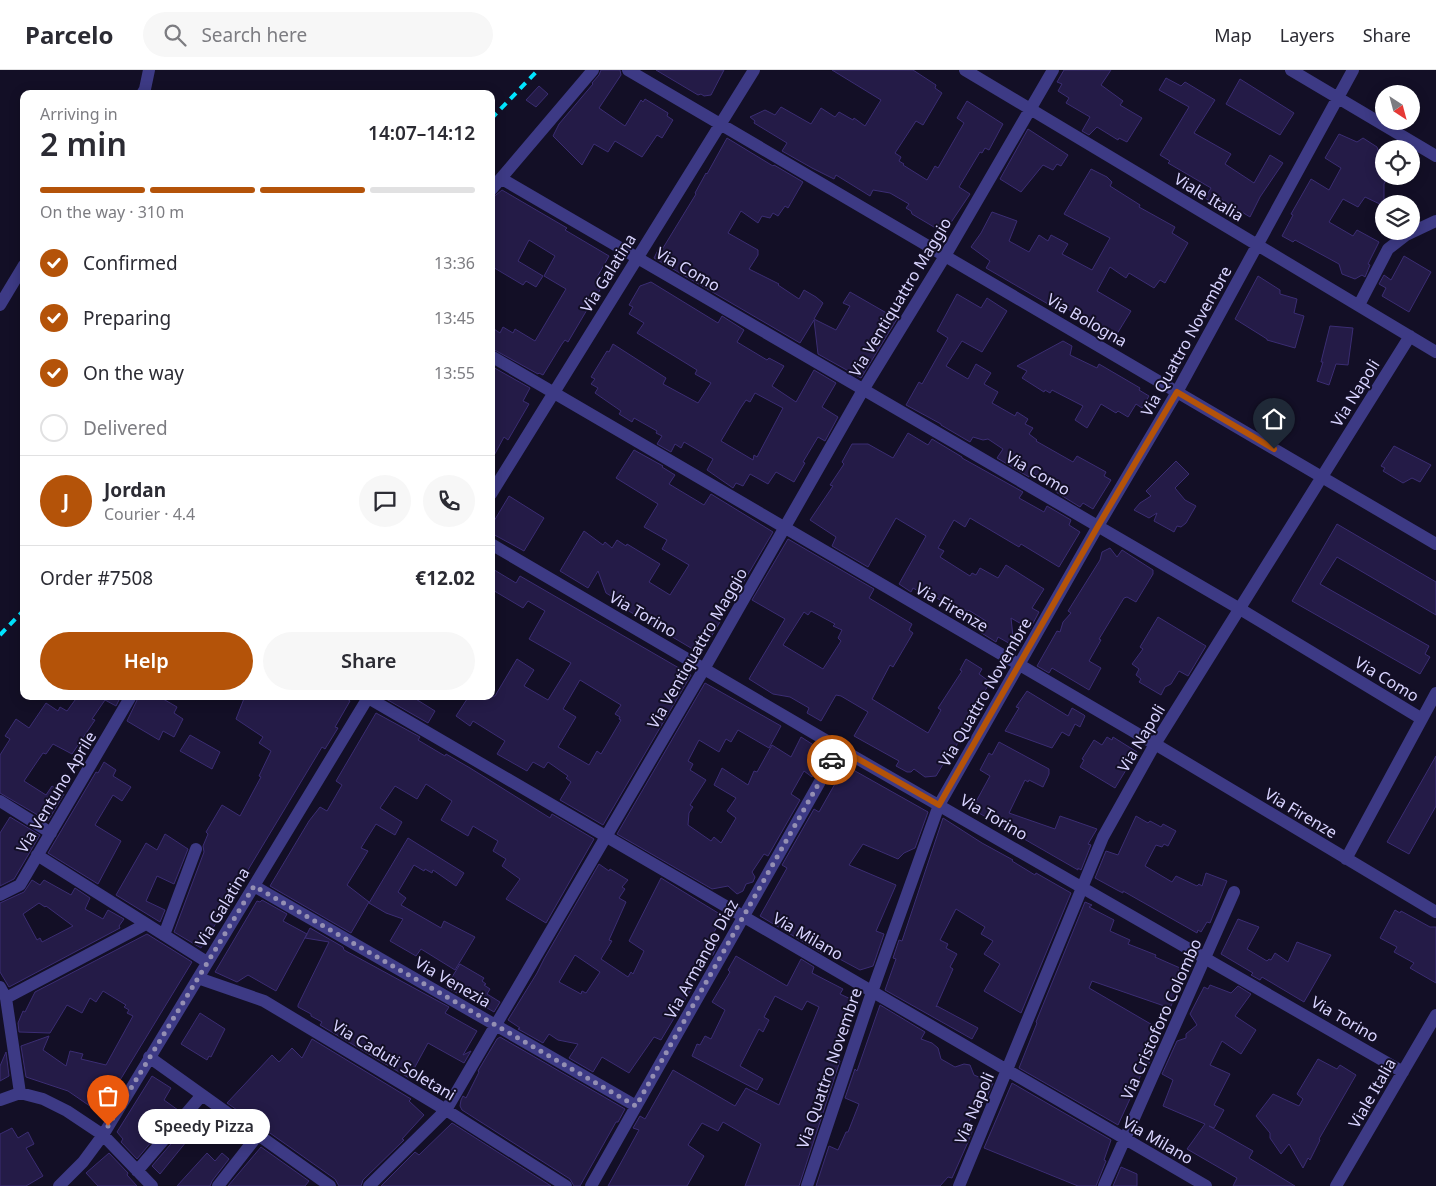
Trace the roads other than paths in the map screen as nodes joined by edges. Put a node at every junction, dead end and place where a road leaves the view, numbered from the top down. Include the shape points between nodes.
1 (149, 70) edge
2 (593, 70) edge
3 (628, 70) edge
4 (754, 70) edge
5 (965, 70) edge
6 (1053, 70) edge
7 (1291, 70) edge
8 (1352, 70) edge
9 (144, 90) edge
10 (1338, 98) junction
11 (1030, 109) junction
12 (721, 124) junction
13 (1436, 156) edge
14 (502, 179) junction
15 (495, 186) edge
16 (1436, 221) edge
17 (1258, 245) junction
18 (945, 256) junction
19 (637, 258) junction
20 (20, 272) edge
21 (0, 305) edge
22 (1358, 305) junction
23 (1410, 336) junction
24 (1436, 352) edge
25 (495, 358) edge
26 (863, 390) junction
27 (554, 392) junction
28 (1177, 392) junction
29 (1322, 477) junction
30 (495, 488) edge
31 (1098, 526) junction
32 (785, 527) junction
33 (1436, 544) edge
34 (495, 546) edge
35 (1240, 609) junction
36 (1019, 665) junction
37 (704, 669) junction
38 (1436, 693) edge
39 (129, 700) edge
40 (366, 700) edge
41 (373, 700) edge
42 (1422, 719) junction
43 (1155, 744) junction
44 (839, 748) junction
45 (0, 801) edge
46 (939, 805) junction
47 (51, 833) junction
48 (606, 836) junction
49 (196, 849) dead end
50 (37, 855) junction
51 (1346, 858) junction
52 (254, 886) junction
53 (1082, 886) junction
54 (1234, 892) dead end
55 (0, 896) edge
56 (1436, 912) edge
57 (743, 917) junction
58 (146, 924) junction
59 (164, 935) junction
60 (1206, 958) junction
61 (208, 962) junction
62 (198, 978) junction
63 (872, 992) junction
64 (3, 993) edge
65 (1436, 1015) edge
66 (496, 1025) junction
67 (150, 1057) junction
68 (1007, 1071) junction
69 (1403, 1072) junction
70 (20, 1093) junction
71 (202, 1094) junction
72 (0, 1100) edge
73 (636, 1106) junction
74 (446, 1110) junction
75 (103, 1134) junction
76 (258, 1135) junction
77 (1126, 1140) junction
78 (137, 1171) junction
79 (59, 1186) edge
80 (152, 1186) edge
81 (218, 1186) edge
82 (330, 1186) edge
83 (369, 1186) edge
84 (566, 1186) edge
85 (591, 1186) edge
86 (807, 1186) edge
87 (959, 1186) edge
88 (1104, 1186) edge
89 (1206, 1186) edge
90 (1336, 1186) edge

1 - 9 street
2 - 14 street
3 - 12 street, Via Bologna
4 - 12 street, Via Galatina
5 - 11 street, Viale Italia
6 - 11 street, Via Ventiquattro Maggio
7 - 10 street
8 - 10 street, Via Quattro Novembre
10 - 13 street
10 - 17 street, Via Quattro Novembre
11 - 17 street, Viale Italia
11 - 18 street, Via Ventiquattro Maggio
12 - 18 street, Via Bologna
12 - 19 street, Via Galatina
14 - 15 street
14 - 19 street, Via Como
16 - 22 street via 1406,235 1388,249
17 - 22 street, Viale Italia
17 - 28 street, Via Quattro Novembre
18 - 26 street, Via Ventiquattro Maggio
18 - 28 street, Via Bologna
19 - 26 street, Via Como
19 - 27 street, Via Galatina
20 - 21 street
22 - 23 street, Viale Italia
23 - 24 street, Viale Italia
23 - 29 street, Via Napoli
25 - 27 street, Via Firenze
26 - 31 street, Via Como
26 - 32 street, Via Ventiquattro Maggio
27 - 30 street, Via Galatina
27 - 32 street, Via Firenze
28 - 29 street, Via Bologna
28 - 31 street, Via Quattro Novembre
29 - 33 street, Via Bologna
29 - 35 street, Via Napoli
31 - 35 street, Via Como
31 - 36 street, Via Quattro Novembre
32 - 36 street, Via Firenze
32 - 37 street, Via Ventiquattro Maggio
34 - 37 street, Via Torino
35 - 42 street, Via Como
35 - 43 street, Via Napoli
36 - 43 street, Via Firenze
36 - 46 street, Via Quattro Novembre
37 - 44 street, Via Torino
37 - 48 street, Via Ventiquattro Maggio
38 - 42 street
39 - 47 street, Via Ventuno Aprile
40 - 52 street, Via Galatina
41 - 48 street, Via Milano
42 - 51 street
43 - 51 street, Via Firenze
43 - 53 street, Via Napoli via 1103,837
44 - 46 street, Via Torino
44 - 57 street, Via Armando Diaz
45 - 47 street
46 - 53 street, Via Torino
46 - 63 street, Via Quattro Novembre
47 - 50 street, Via Ventuno Aprile
48 - 57 street, Via Milano
48 - 66 street, Via Ventiquattro Maggio
49 - 59 street
50 - 55 street, Via Ventuno Aprile via 20,885
50 - 58 street
51 - 56 street, Via Firenze
52 - 61 street, Via Galatina
52 - 66 street, Via Venezia
53 - 60 street, Via Torino
53 - 68 street, Via Napoli
54 - 60 street, Via Cristoforo Colombo
57 - 63 street, Via Milano
57 - 73 street, Via Armando Diaz
58 - 59 street
58 - 64 street
59 - 61 street
60 - 69 street, Via Torino
60 - 77 street, Via Cristoforo Colombo
61 - 62 street, Via Galatina
62 - 67 street, Via Galatina
62 - 74 street, Via Caduti Soletani via 264,1001
63 - 68 street, Via Milano
63 - 86 street, Via Quattro Novembre
64 - 70 street
65 - 69 street, Viale Italia
66 - 73 street, Via Venezia
66 - 74 street, Via Ventiquattro Maggio
67 - 71 street
67 - 75 street, Via Galatina
68 - 77 street, Via Milano
68 - 87 street, Via Napoli
69 - 90 street, Viale Italia
70 - 72 street
70 - 75 street via 44,1099
71 - 76 street
71 - 78 street
73 - 85 street, Via Armando Diaz
74 - 83 street, Via Ventiquattro Maggio
74 - 84 street, Via Caduti Soletani
75 - 78 street
75 - 79 street, Via Galatina via 83,1162
76 - 81 street
76 - 82 street
77 - 88 street, Via Cristoforo Colombo
77 - 89 street, Via Milano
78 - 80 street

